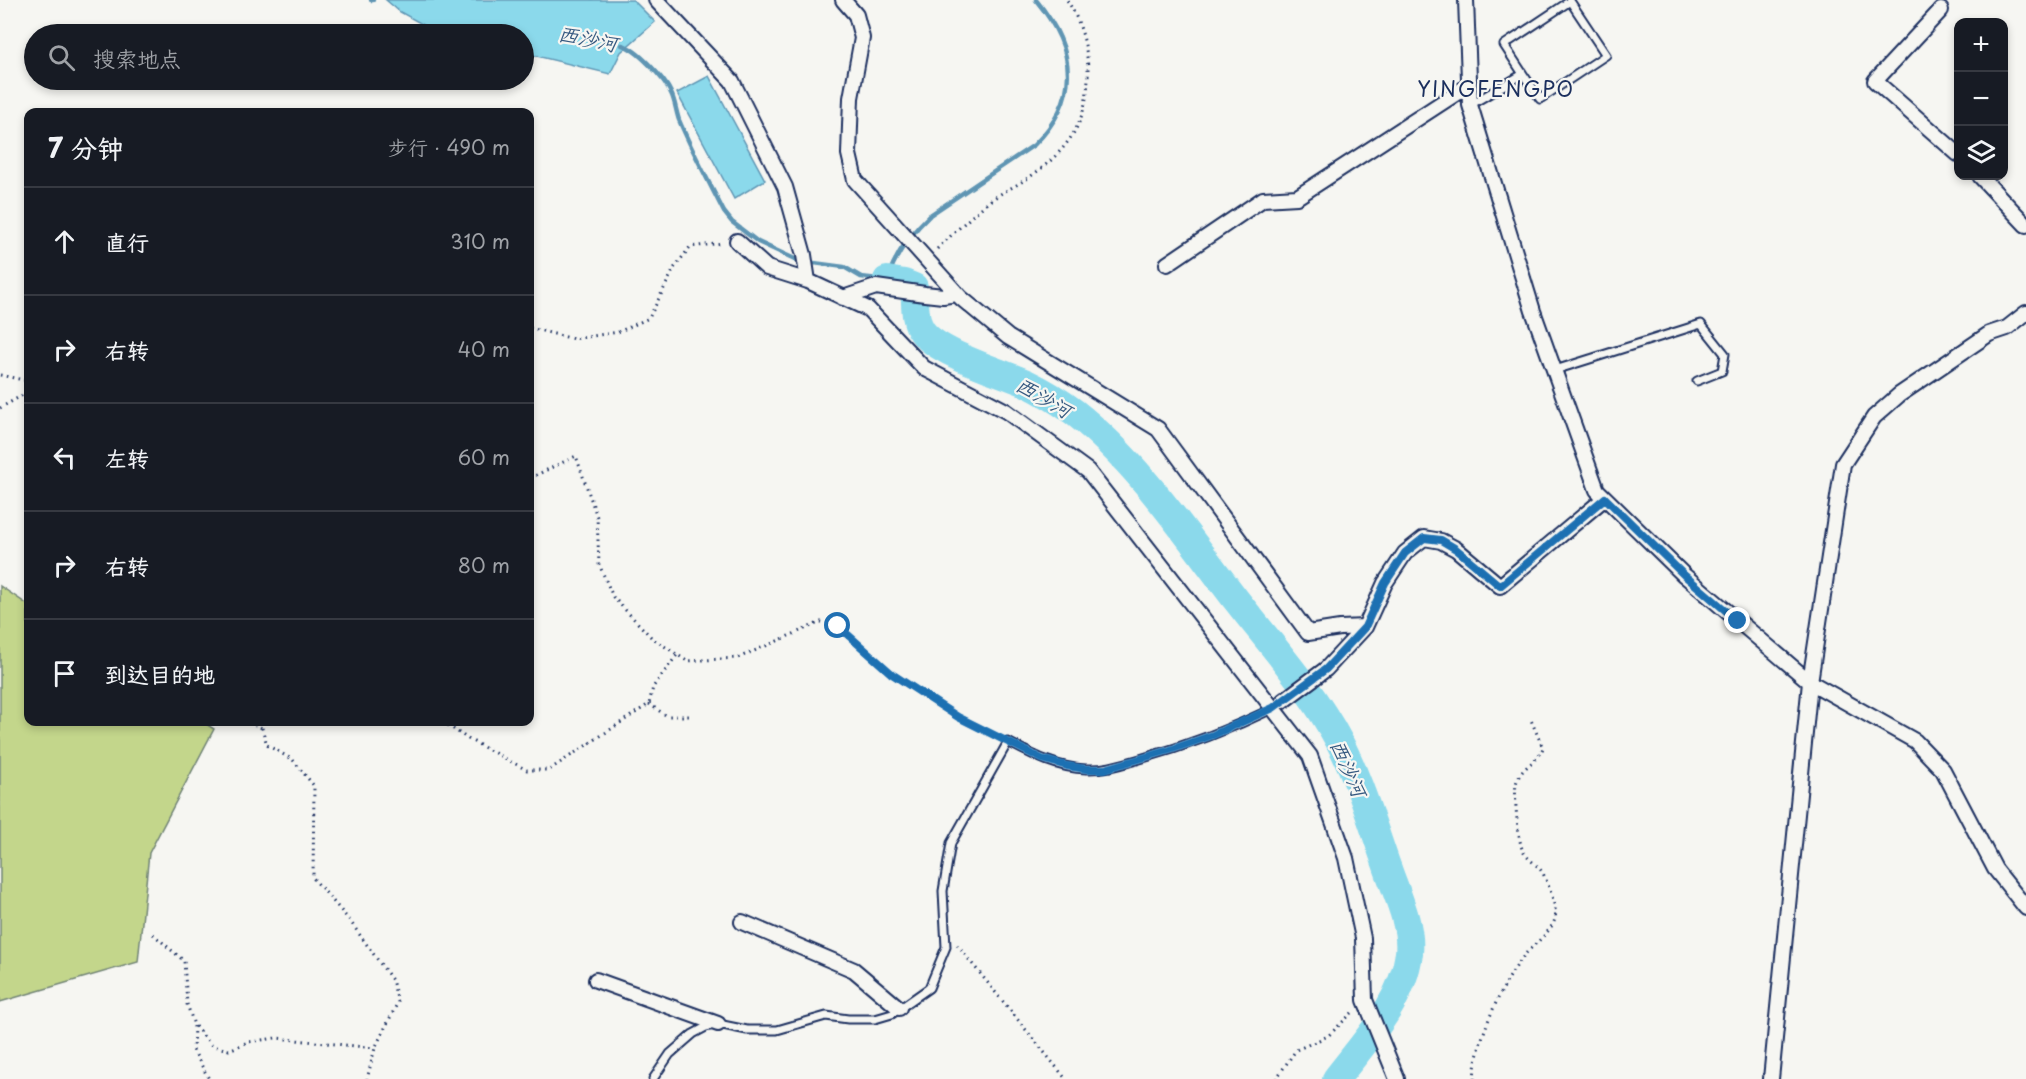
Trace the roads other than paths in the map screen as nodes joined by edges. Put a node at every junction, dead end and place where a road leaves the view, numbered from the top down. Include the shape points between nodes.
1 (656, 0) edge
2 (843, 0) edge
3 (1466, 0) edge
4 (1941, 10) dead end
5 (1523, 74) junction
6 (1469, 85) junction
7 (1470, 105) junction
8 (1954, 150) edge
9 (1984, 180) edge
10 (2026, 225) edge
11 (737, 241) road end
12 (1167, 264) dead end
13 (808, 281) junction
14 (957, 294) junction
15 (843, 298) junction
16 (2026, 313) edge
17 (1555, 370) junction
18 (1697, 381) dead end
19 (1605, 498) junction
20 (1365, 627) junction
21 (1810, 682) junction
22 (1278, 705) junction
23 (2026, 908) edge
24 (742, 922) dead end
25 (596, 981) dead end
26 (899, 1008) junction
27 (718, 1024) junction
28 (653, 1079) edge
29 (1397, 1079) edge
30 (1770, 1079) edge

1 - 13 street via 732,81 785,188
2 - 14 street via 856,15 862,38 850,98 849,154 855,180
3 - 6 street
4 - 8 street via 1875,81
5 - 5 lane via 1540,99 1606,55 1570,1 1504,45
5 - 7 lane
6 - 7 street
6 - 12 street via 1297,197 1263,199
7 - 17 street
9 - 10 street
11 - 13 street via 767,268
13 - 15 street
14 - 15 street via 943,296 876,287
14 - 20 street via 1008,337 1158,429 1308,633
15 - 22 street via 868,309 924,368 1006,411 1088,471
16 - 21 street via 1899,395 1874,417 1843,464
17 - 18 lane via 1701,324 1725,354 1722,371
17 - 19 street via 1597,490
19 - 20 street via 1500,586 1456,549 1441,540 1424,538 1405,553 1385,583
19 - 21 street via 1684,575
20 - 22 street via 1326,669
21 - 23 street via 1915,741 1943,770 1995,869
21 - 30 street
22 - 26 lane via 1213,735 1105,769 1055,764 1008,742 951,843 943,891 946,946 929,988
22 - 29 street via 1310,756 1346,858 1363,938 1365,1000
24 - 26 street via 854,970
25 - 27 street
26 - 27 lane via 875,1019 826,1016 777,1030 747,1030
27 - 28 lane via 706,1027 681,1044 661,1064

